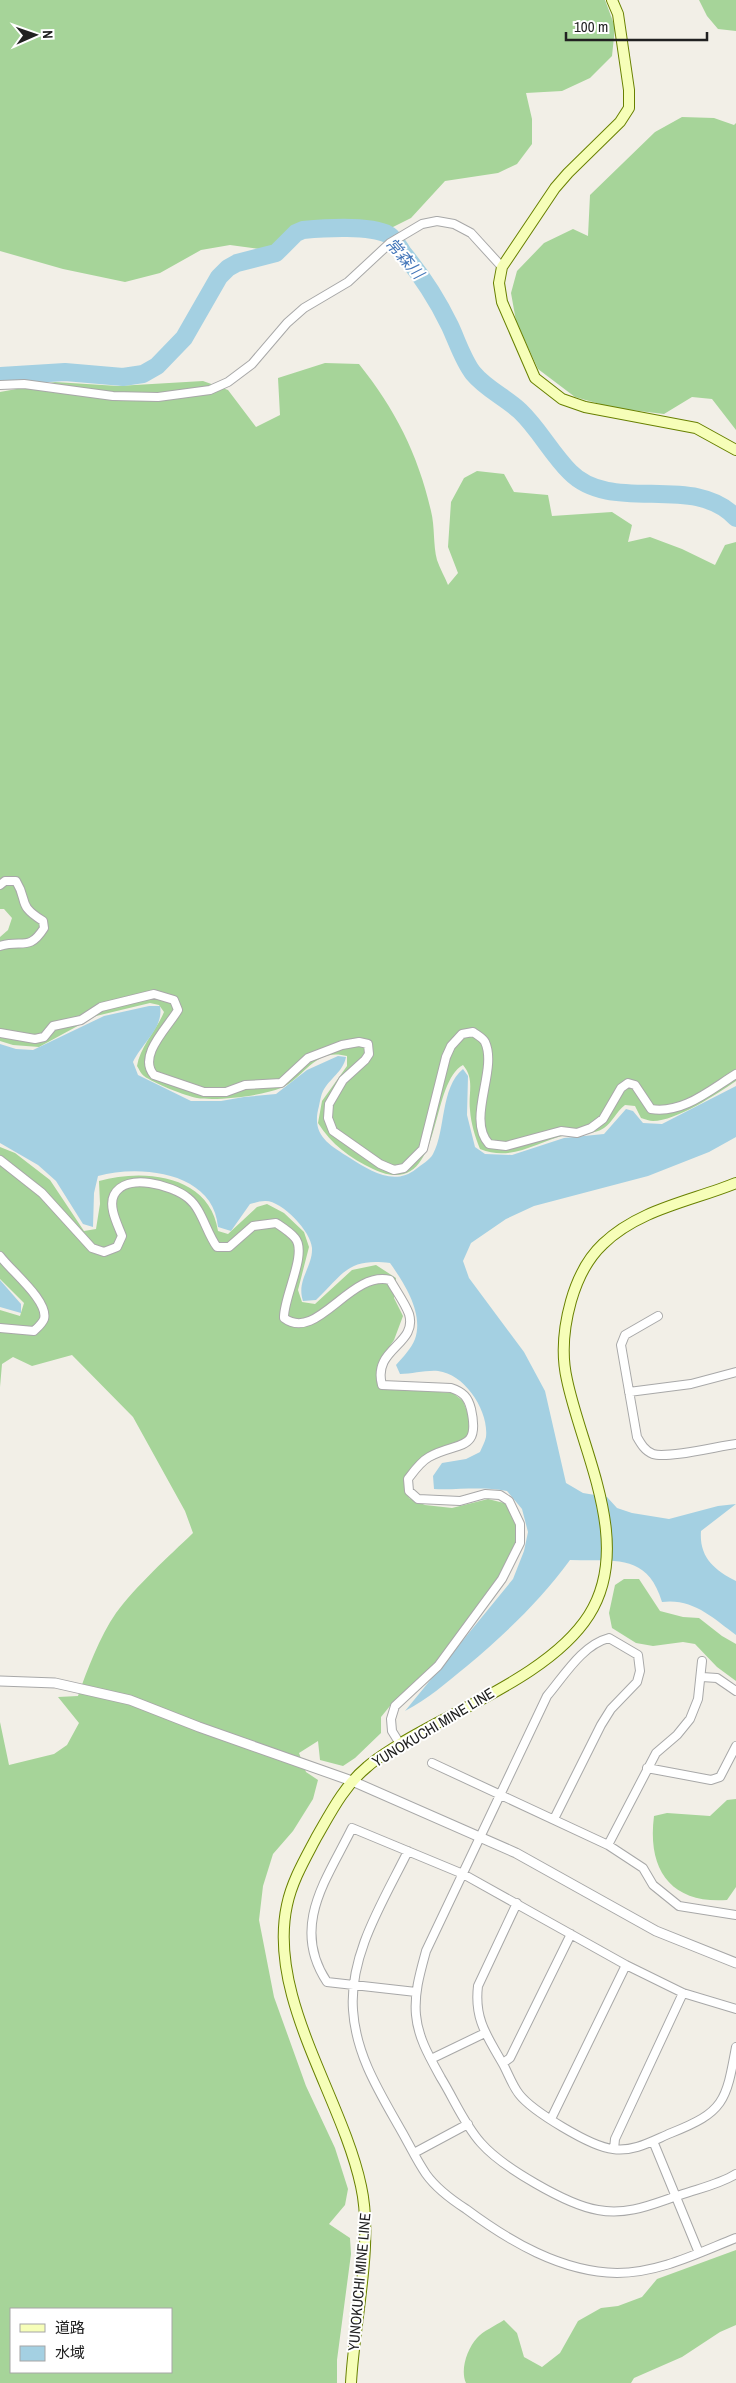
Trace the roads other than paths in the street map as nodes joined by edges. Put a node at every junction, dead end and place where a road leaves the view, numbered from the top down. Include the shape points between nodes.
1 (612, 0) edge
2 (502, 267) junction
3 (0, 386) edge
4 (736, 450) edge
5 (0, 885) edge
6 (0, 946) edge
7 (0, 1033) edge
8 (736, 1074) edge
9 (0, 1160) edge
10 (736, 1183) edge
11 (0, 1256) edge
12 (658, 1316) dead end
13 (0, 1328) edge
14 (736, 1372) edge
15 (629, 1392) junction
16 (736, 1444) edge
17 (702, 1661) dead end
18 (702, 1677) junction
19 (0, 1681) edge
20 (736, 1691) edge
21 (400, 1744) junction
22 (736, 1746) edge
23 (432, 1763) dead end
24 (647, 1768) junction
25 (352, 1781) junction
26 (500, 1795) junction
27 (554, 1819) junction
28 (480, 1837) junction
29 (608, 1845) junction
30 (408, 1851) junction
31 (463, 1874) junction
32 (517, 1903) junction
33 (736, 1915) edge
34 (571, 1934) junction
35 (736, 1963) edge
36 (626, 1965) junction
37 (354, 1985) junction
38 (416, 1992) junction
39 (683, 1993) junction
40 (736, 2009) edge
41 (485, 2033) junction
42 (736, 2047) edge
43 (431, 2059) junction
44 (503, 2064) junction
45 (550, 2119) junction
46 (468, 2124) junction
47 (653, 2140) junction
48 (614, 2149) junction
49 (414, 2153) junction
50 (736, 2174) edge
51 (675, 2197) junction
52 (736, 2238) edge
53 (699, 2253) junction
54 (351, 2383) edge

1 - 2 main road via 618,14 629,108 620,122 555,188
2 - 3 street via 471,233 454,224 437,221 422,224 390,243 348,282 304,308 287,322 252,364 228,382 210,390 158,396 113,396 24,384
2 - 4 main road via 499,283 510,324 535,378 547,389 585,407 696,428
5 - 6 street via 5,880 16,881 22,890 22,903 43,922 44,928 36,941
7 - 8 street via 35,1039 44,1037 53,1026 81,1020 101,1007 154,994 166,996 174,1000 178,1010 153,1047 149,1057 150,1070 154,1075 216,1093 260,1083 282,1084 308,1058 342,1045 368,1044 369,1054 343,1080 329,1104 328,1118 333,1131 394,1170 404,1168 423,1148 446,1057 462,1034 473,1032 484,1040 488,1052 481,1124 489,1144 506,1146 561,1131 576,1133 591,1128 604,1119 620,1088 628,1083 635,1085 651,1109 661,1110 678,1108
9 - 21 street via 42,1193 92,1248 104,1252 117,1247 122,1236 112,1210 113,1196 120,1187 135,1182 150,1182 186,1196 197,1206 207,1234 217,1247 229,1247 253,1226 276,1223 296,1238 300,1248 284,1307 284,1318 292,1324 316,1318 367,1280 380,1277 390,1280 409,1315 409,1328 405,1337 383,1360 379,1373 382,1385 451,1388 462,1392 470,1402 475,1425 473,1436 466,1444 429,1457 418,1466 408,1480 410,1491 418,1499 440,1502 460,1501 485,1494 500,1495 509,1501 520,1524 520,1543 502,1579 438,1666 395,1706 392,1731
10 - 21 main road, YUNOKUCHI MINE LINE via 685,1199 626,1227 604,1243 586,1266 574,1289 566,1317 566,1379 600,1490 607,1538 605,1569 590,1614 567,1642 536,1668
11 - 13 street via 39,1299 44,1321 34,1331
12 - 15 street via 625,1335 621,1345
14 - 15 street via 691,1384
15 - 16 street via 637,1437 653,1454 668,1455
17 - 18 street
18 - 20 street via 717,1678
18 - 24 street via 690,1719 656,1753
19 - 25 street via 55,1683 122,1698
21 - 25 main road, YUNOKUCHI MINE LINE
22 - 24 street via 720,1777 711,1780
23 - 26 street
24 - 29 street
25 - 28 street
25 - 54 main road, YUNOKUCHI MINE LINE via 300,1868 287,1905 284,1936 285,1962 294,2000 352,2152 366,2210
26 - 27 street
26 - 27 street via 547,1696 576,1661 598,1641 609,1638 638,1655 640,1671 637,1682 611,1709 601,1725
26 - 28 street
27 - 29 street
28 - 31 street
28 - 35 street via 516,1853 656,1931
29 - 33 street via 643,1868 653,1885 678,1906
30 - 31 street
30 - 37 street via 364,1942
30 - 37 street via 352,1828 313,1907 310,1930 323,1975 327,1982
31 - 32 street
31 - 38 street via 426,1951
32 - 34 street
32 - 41 street via 478,1986 476,2001
34 - 36 street
34 - 44 street via 510,2058
36 - 39 street
36 - 45 street
37 - 38 street
37 - 49 street via 353,2010 358,2044 368,2073
38 - 43 street via 416,2016 421,2038
39 - 40 street
39 - 48 street via 615,2139
41 - 43 street
41 - 44 street
42 - 47 street via 724,2099 714,2112
43 - 46 street
44 - 45 street via 519,2094
45 - 48 street via 598,2146
46 - 49 street
46 - 51 street via 493,2155 572,2202 599,2211 629,2211
47 - 48 street via 631,2149
47 - 51 street
49 - 53 street via 426,2175 449,2198 487,2225 555,2261 585,2270 617,2272 649,2269
50 - 51 street via 725,2181
51 - 53 street
52 - 53 street

